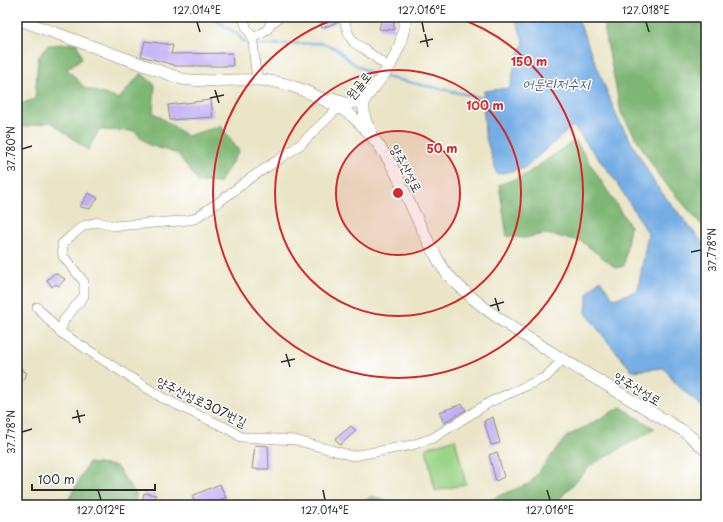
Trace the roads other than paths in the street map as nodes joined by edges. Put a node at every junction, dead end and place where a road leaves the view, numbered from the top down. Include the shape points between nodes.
1 (242, 17) edge
2 (280, 17) edge
3 (343, 17) edge
4 (403, 17) edge
5 (17, 19) edge
6 (254, 42) junction
7 (388, 70) junction
8 (258, 80) junction
9 (308, 92) junction
10 (364, 100) junction
11 (339, 107) junction
12 (351, 115) junction
13 (384, 154) junction
14 (37, 307) dead end
15 (60, 332) junction
16 (562, 359) junction
17 (706, 451) edge

1 - 6 street
2 - 6 street
3 - 7 street via 354,43
4 - 7 street, 원골로 via 405,23 400,44
5 - 8 street, 양주산성로 via 182,79
6 - 8 street
7 - 10 street, 원골로
8 - 9 street, 양주산성로 via 287,84
9 - 10 street via 316,91 347,104
9 - 11 street, 양주산성로
10 - 12 street, 원골로
10 - 13 street via 365,118 368,126 384,146
11 - 12 street, 양주산성로
11 - 15 street via 301,144 194,219 114,226 97,222 83,226 62,244 63,256 84,282 84,296 64,320
12 - 13 street, 양주산성로
13 - 16 street, 양주산성로 via 448,275 472,298 518,332
14 - 15 street, 양주산성로307번길
15 - 16 street, 양주산성로307번길 via 161,398 228,428 242,437 295,440 353,456 412,445 433,438 490,402 546,377
16 - 17 street, 양주산성로 via 682,430

